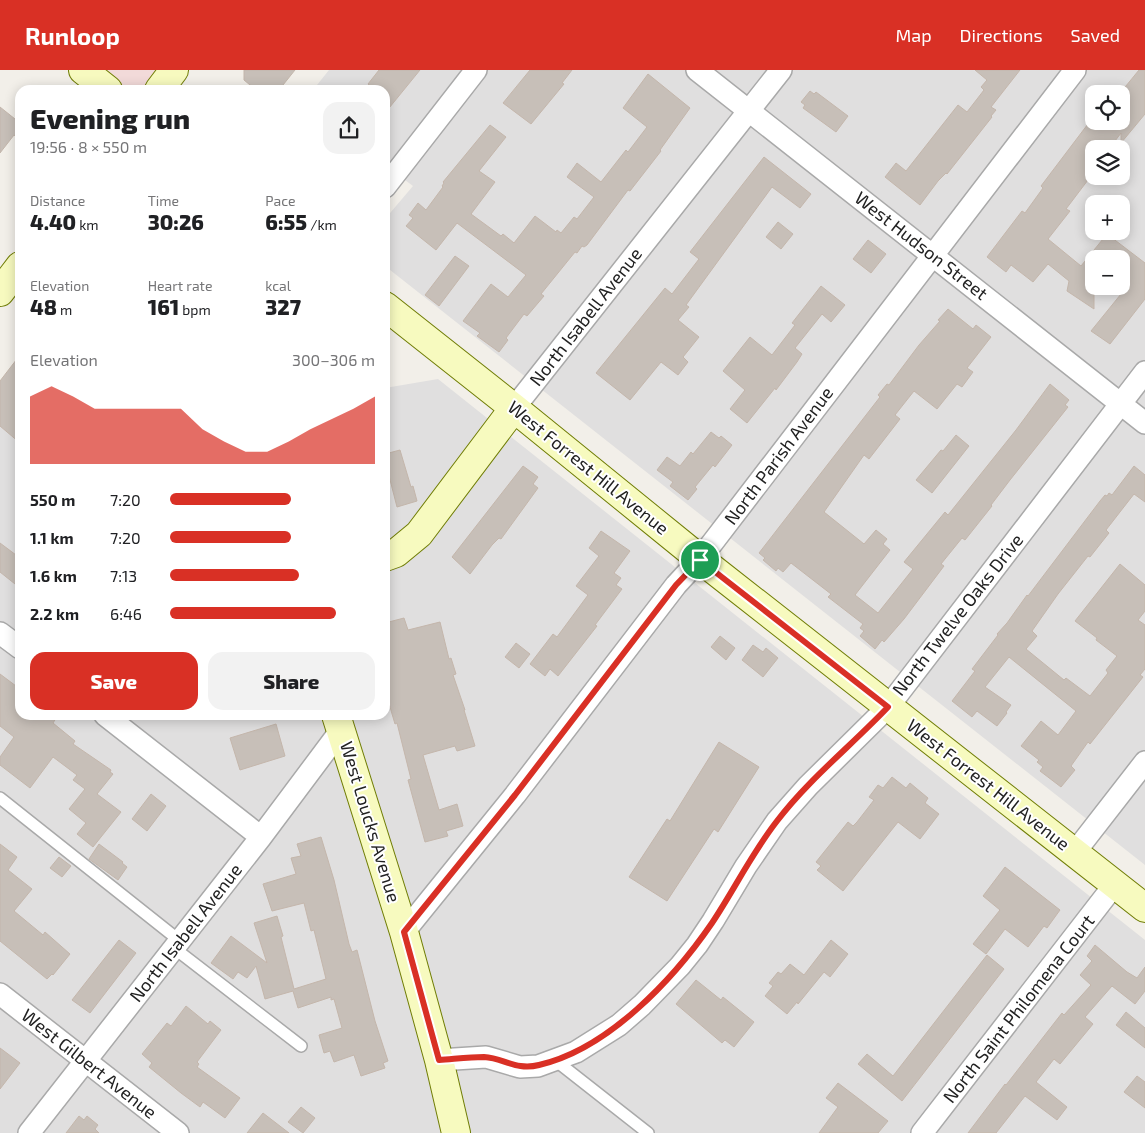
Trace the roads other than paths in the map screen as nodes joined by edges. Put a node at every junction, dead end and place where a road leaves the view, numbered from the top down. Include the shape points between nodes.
1 (83, 70) edge
2 (174, 70) edge
3 (476, 70) edge
4 (697, 70) edge
5 (781, 70) edge
6 (1075, 70) edge
7 (102, 85) edge
8 (163, 85) edge
9 (749, 111) junction
10 (390, 180) edge
11 (933, 255) junction
12 (390, 310) edge
13 (1145, 372) edge
14 (1121, 404) junction
15 (514, 408) junction
16 (1145, 423) edge
17 (390, 555) edge
18 (700, 560) junction
19 (0, 633) edge
20 (15, 644) edge
21 (888, 707) junction
22 (111, 720) edge
23 (339, 723) edge
24 (1145, 762) edge
25 (0, 798) edge
26 (261, 837) junction
27 (1075, 852) junction
28 (1114, 884) junction
29 (1145, 908) edge
30 (404, 932) junction
31 (177, 945) junction
32 (0, 994) edge
33 (301, 1046) dead end
34 (439, 1060) junction
35 (555, 1060) junction
36 (86, 1061) junction
37 (29, 1133) edge
38 (178, 1133) edge
39 (456, 1133) edge
40 (648, 1133) edge
41 (922, 1133) edge

1 - 7 main road
2 - 8 main road
3 - 10 street
4 - 9 street, West Hudson Street
5 - 9 street, North Isabell Avenue
6 - 11 street, North Parish Avenue
9 - 11 street, West Hudson Street
9 - 15 street, North Isabell Avenue
11 - 14 street, West Hudson Street
11 - 18 street, North Parish Avenue
12 - 15 main road, West Forrest Hill Avenue
13 - 14 street, North Twelve Oaks Drive
14 - 16 street, West Hudson Street
14 - 21 street, North Twelve Oaks Drive
15 - 17 main road, North Isabell Avenue via 419,534
15 - 18 main road, West Forrest Hill Avenue
18 - 21 main road, West Forrest Hill Avenue
18 - 30 street, North Parish Avenue via 676,585 515,795
19 - 20 street
21 - 27 main road, West Forrest Hill Avenue
21 - 35 street, North Twelve Oaks Drive via 777,820 697,945 674,972 619,1025 576,1052
22 - 26 street
23 - 26 street, North Isabell Avenue
23 - 30 main road, West Loucks Avenue
24 - 27 street
25 - 31 lane
26 - 31 street, North Isabell Avenue
27 - 28 main road, West Forrest Hill Avenue
28 - 29 main road, West Forrest Hill Avenue
28 - 41 street, North Saint Philomena Court
30 - 34 main road, West Loucks Avenue
31 - 33 lane
31 - 36 street, North Isabell Avenue
32 - 36 street, West Gilbert Avenue
34 - 35 street, North Twelve Oaks Drive via 486,1057 520,1067 538,1066
34 - 39 main road, West Loucks Avenue
35 - 40 lane
36 - 37 street, North Isabell Avenue
36 - 38 street, West Gilbert Avenue

